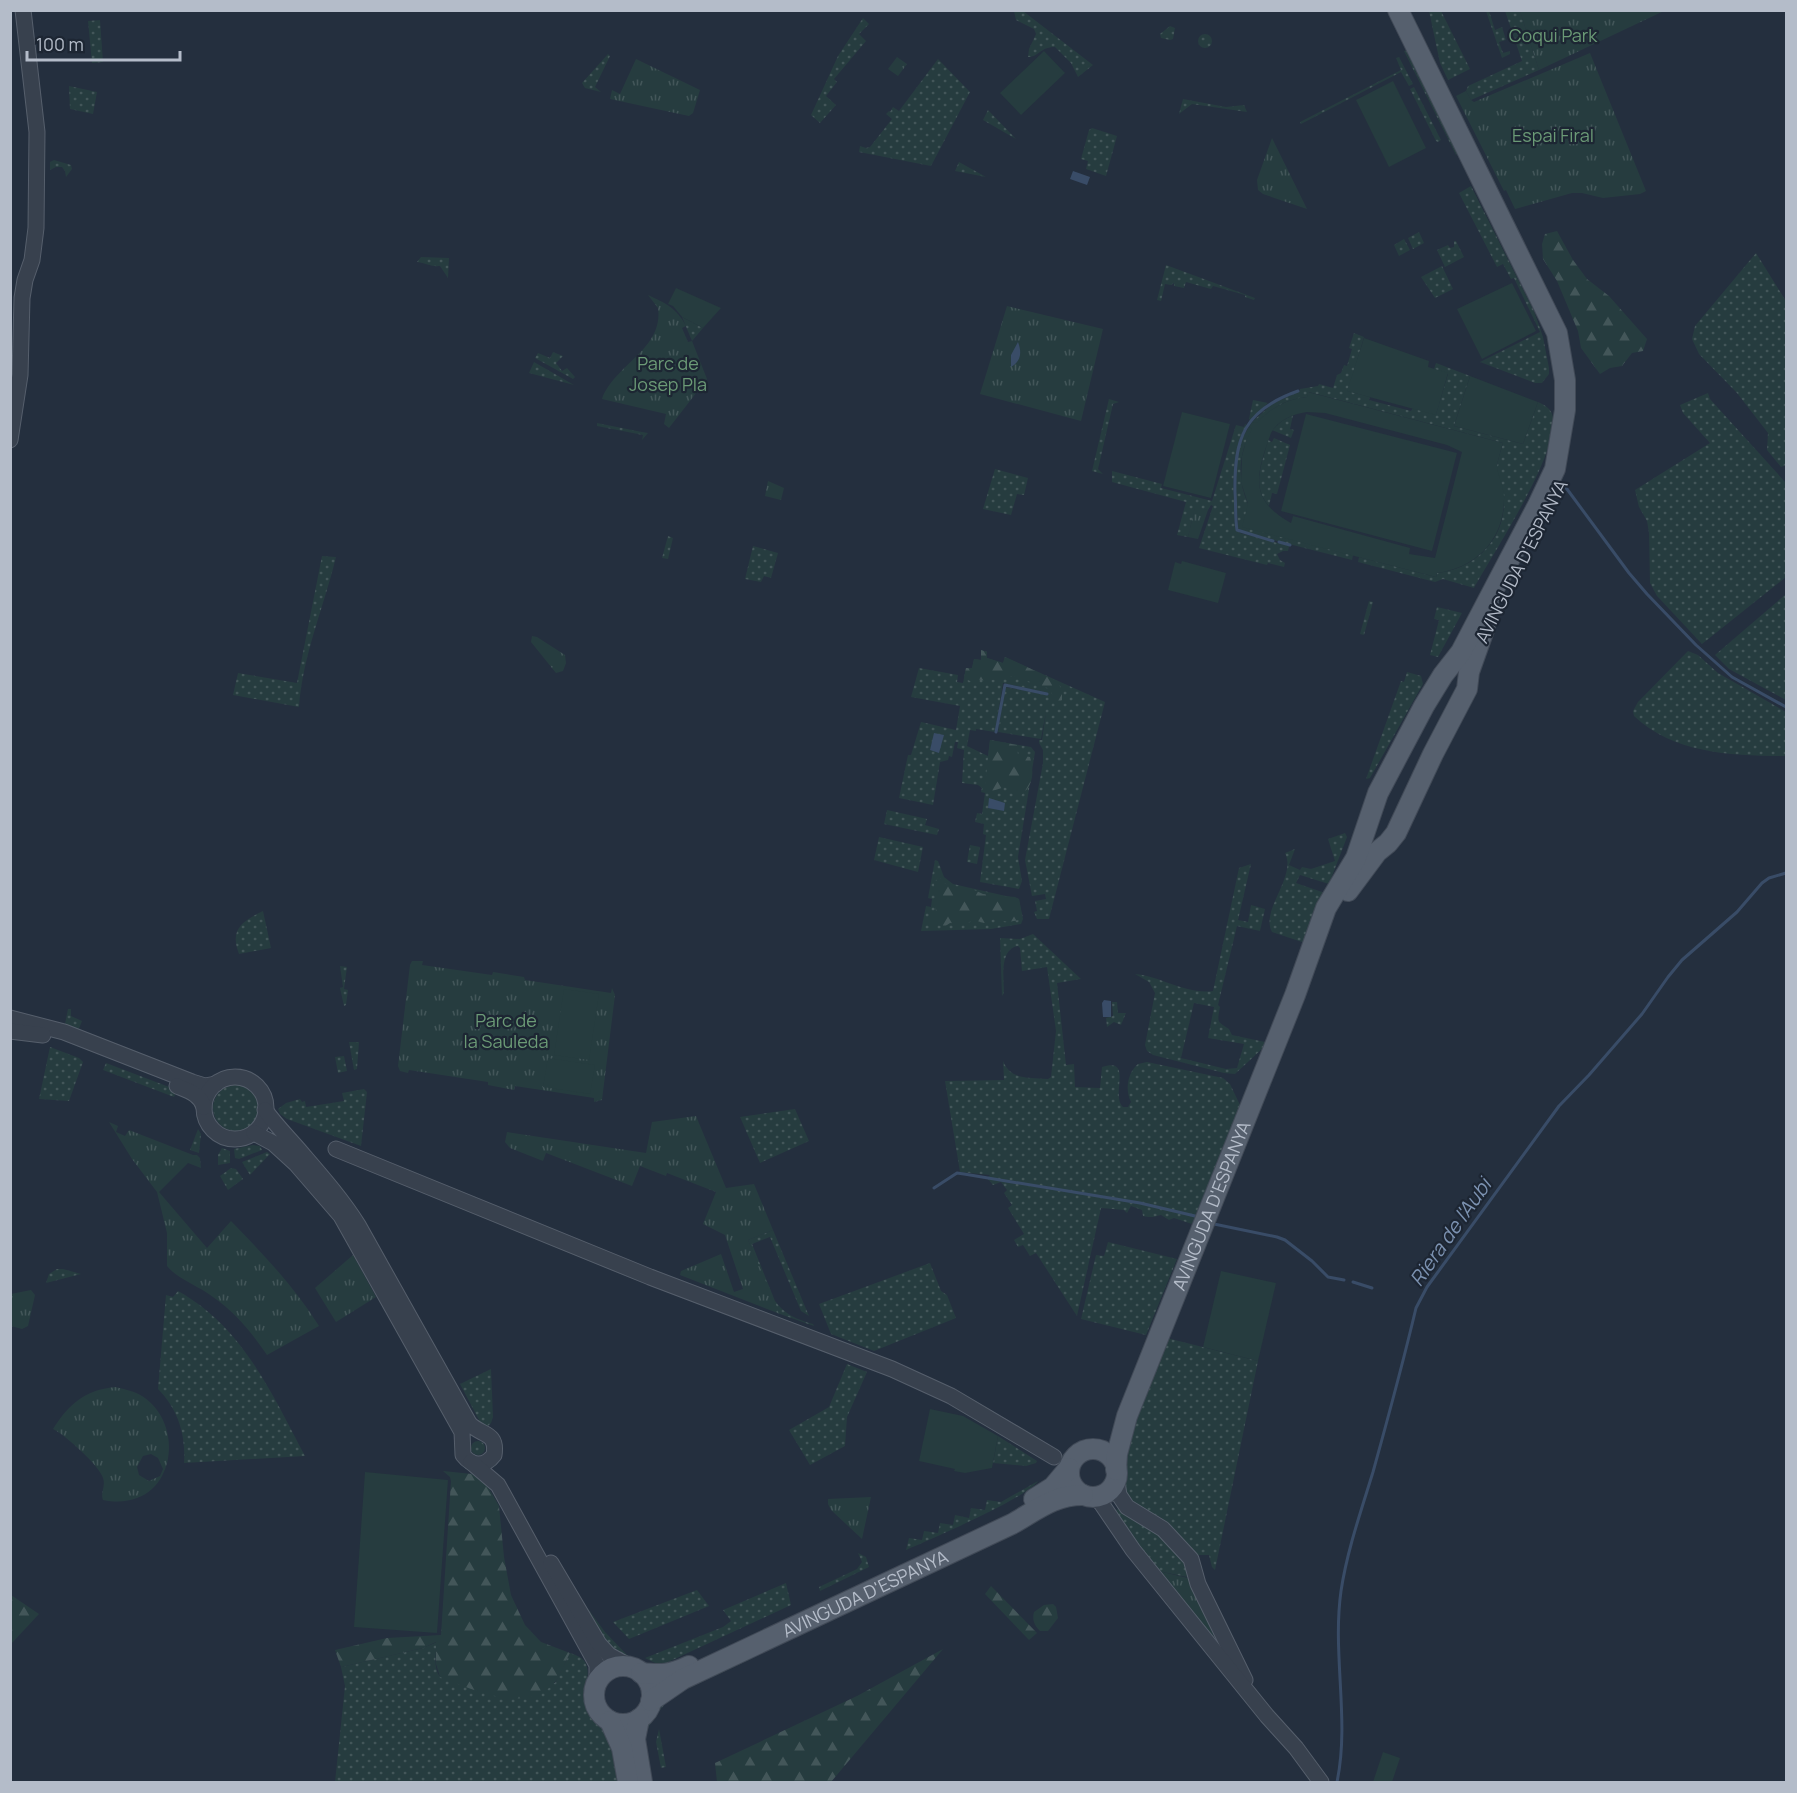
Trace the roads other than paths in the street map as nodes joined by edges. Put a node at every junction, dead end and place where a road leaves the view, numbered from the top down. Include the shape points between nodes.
1 (23, 10) edge
2 (1398, 10) edge
3 (1409, 10) edge
4 (10, 440) edge
5 (1443, 675) junction
6 (1467, 689) junction
7 (1365, 831) junction
8 (1385, 846) junction
9 (1295, 994) junction
10 (10, 1018) edge
11 (10, 1030) edge
12 (216, 1084) junction
13 (204, 1107) junction
14 (265, 1110) junction
15 (254, 1132) junction
16 (336, 1149) dead end
17 (1126, 1416) junction
18 (482, 1432) junction
19 (462, 1444) junction
20 (1089, 1449) junction
21 (494, 1453) junction
22 (471, 1462) junction
23 (1062, 1462) junction
24 (1116, 1472) junction
25 (1093, 1498) junction
26 (635, 1669) junction
27 (597, 1682) junction
28 (1250, 1694) junction
29 (651, 1701) junction
30 (639, 1719) junction
31 (610, 1721) junction
32 (1320, 1781) edge
33 (628, 1782) edge
34 (642, 1782) edge

1 - 4 street via 37,142 35,246 22,298 20,375
2 - 5 main road, AVINGUDA D'ESPANYA via 1557,333 1565,380 1564,426 1555,469 1461,652
3 - 6 main road, AVINGUDA D'ESPANYA via 1563,318 1576,390 1576,420 1560,488 1485,627
5 - 6 main road via 1460,679
5 - 7 main road, AVINGUDA D'ESPANYA via 1382,785
6 - 8 main road, AVINGUDA D'ESPANYA via 1396,833
7 - 8 main road via 1370,843
7 - 9 main road, AVINGUDA D'ESPANYA via 1356,858 1326,908
8 - 9 main road, AVINGUDA D'ESPANYA via 1345,896
9 - 17 main road, AVINGUDA D'ESPANYA
10 - 12 street via 64,1032 200,1085
11 - 13 street via 48,1036 187,1090 202,1100
12 - 13 street
12 - 14 street via 230,1078 248,1081 261,1093
13 - 15 street via 209,1125 220,1136 236,1139
14 - 15 street
14 - 18 street via 347,1208 460,1409 472,1427
15 - 19 street via 296,1164 341,1216 462,1432
16 - 23 street via 650,1277 892,1369 951,1396
17 - 20 main road, AVINGUDA D'ESPANYA via 1103,1442
17 - 24 main road, AVINGUDA D'ESPANYA
18 - 19 street via 470,1434
18 - 21 street via 494,1442
19 - 22 street via 463,1455
20 - 23 main road
20 - 24 main road via 1107,1454
21 - 22 street via 480,1465
21 - 26 street via 510,1495 599,1644 609,1655
22 - 27 street via 498,1485 597,1665
23 - 25 main road via 1072,1486
23 - 26 main road, AVINGUDA D'ESPANYA via 1053,1487 980,1528 677,1672 662,1676
24 - 25 main road via 1109,1490
24 - 28 street via 1119,1495 1127,1507 1163,1529 1191,1559 1196,1579
25 - 28 street
25 - 29 main road, AVINGUDA D'ESPANYA via 1056,1499 1012,1524 683,1679
26 - 27 main road via 611,1668
26 - 29 main road via 647,1679
27 - 31 main road via 594,1702
28 - 32 street
29 - 30 main road
30 - 31 main road via 624,1724
30 - 34 main road via 635,1739
31 - 33 main road via 622,1748

